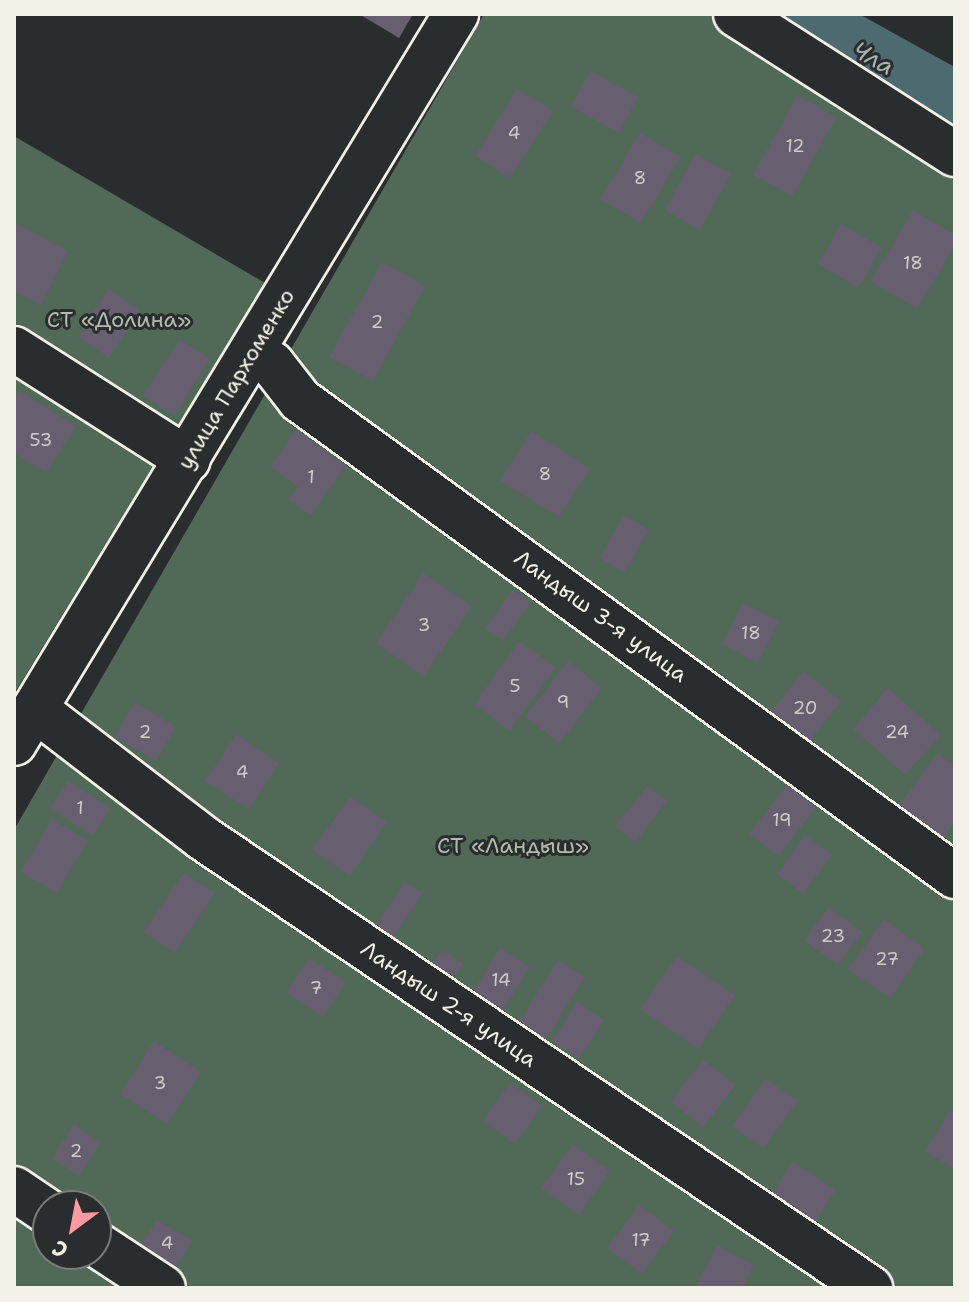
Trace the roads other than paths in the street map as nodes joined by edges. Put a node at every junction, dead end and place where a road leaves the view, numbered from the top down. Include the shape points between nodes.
1 (456, 14) edge
2 (736, 14) edge
3 (955, 154) edge
4 (14, 349) edge
5 (252, 353) junction
6 (188, 460) junction
7 (24, 726) edge
8 (955, 876) edge
9 (14, 1189) edge
10 (32, 1201) edge
11 (112, 1255) edge
12 (163, 1288) edge
13 (870, 1288) edge

1 - 5 street, улица Пархоменко
2 - 3 street
4 - 6 street
5 - 6 street, улица Пархоменко
5 - 8 street, Ландыш 3-я улица via 272,364 300,400
6 - 7 street, улица Пархоменко
7 - 13 street, Ландыш 2-я улица via 203,838
9 - 10 street
11 - 12 street

